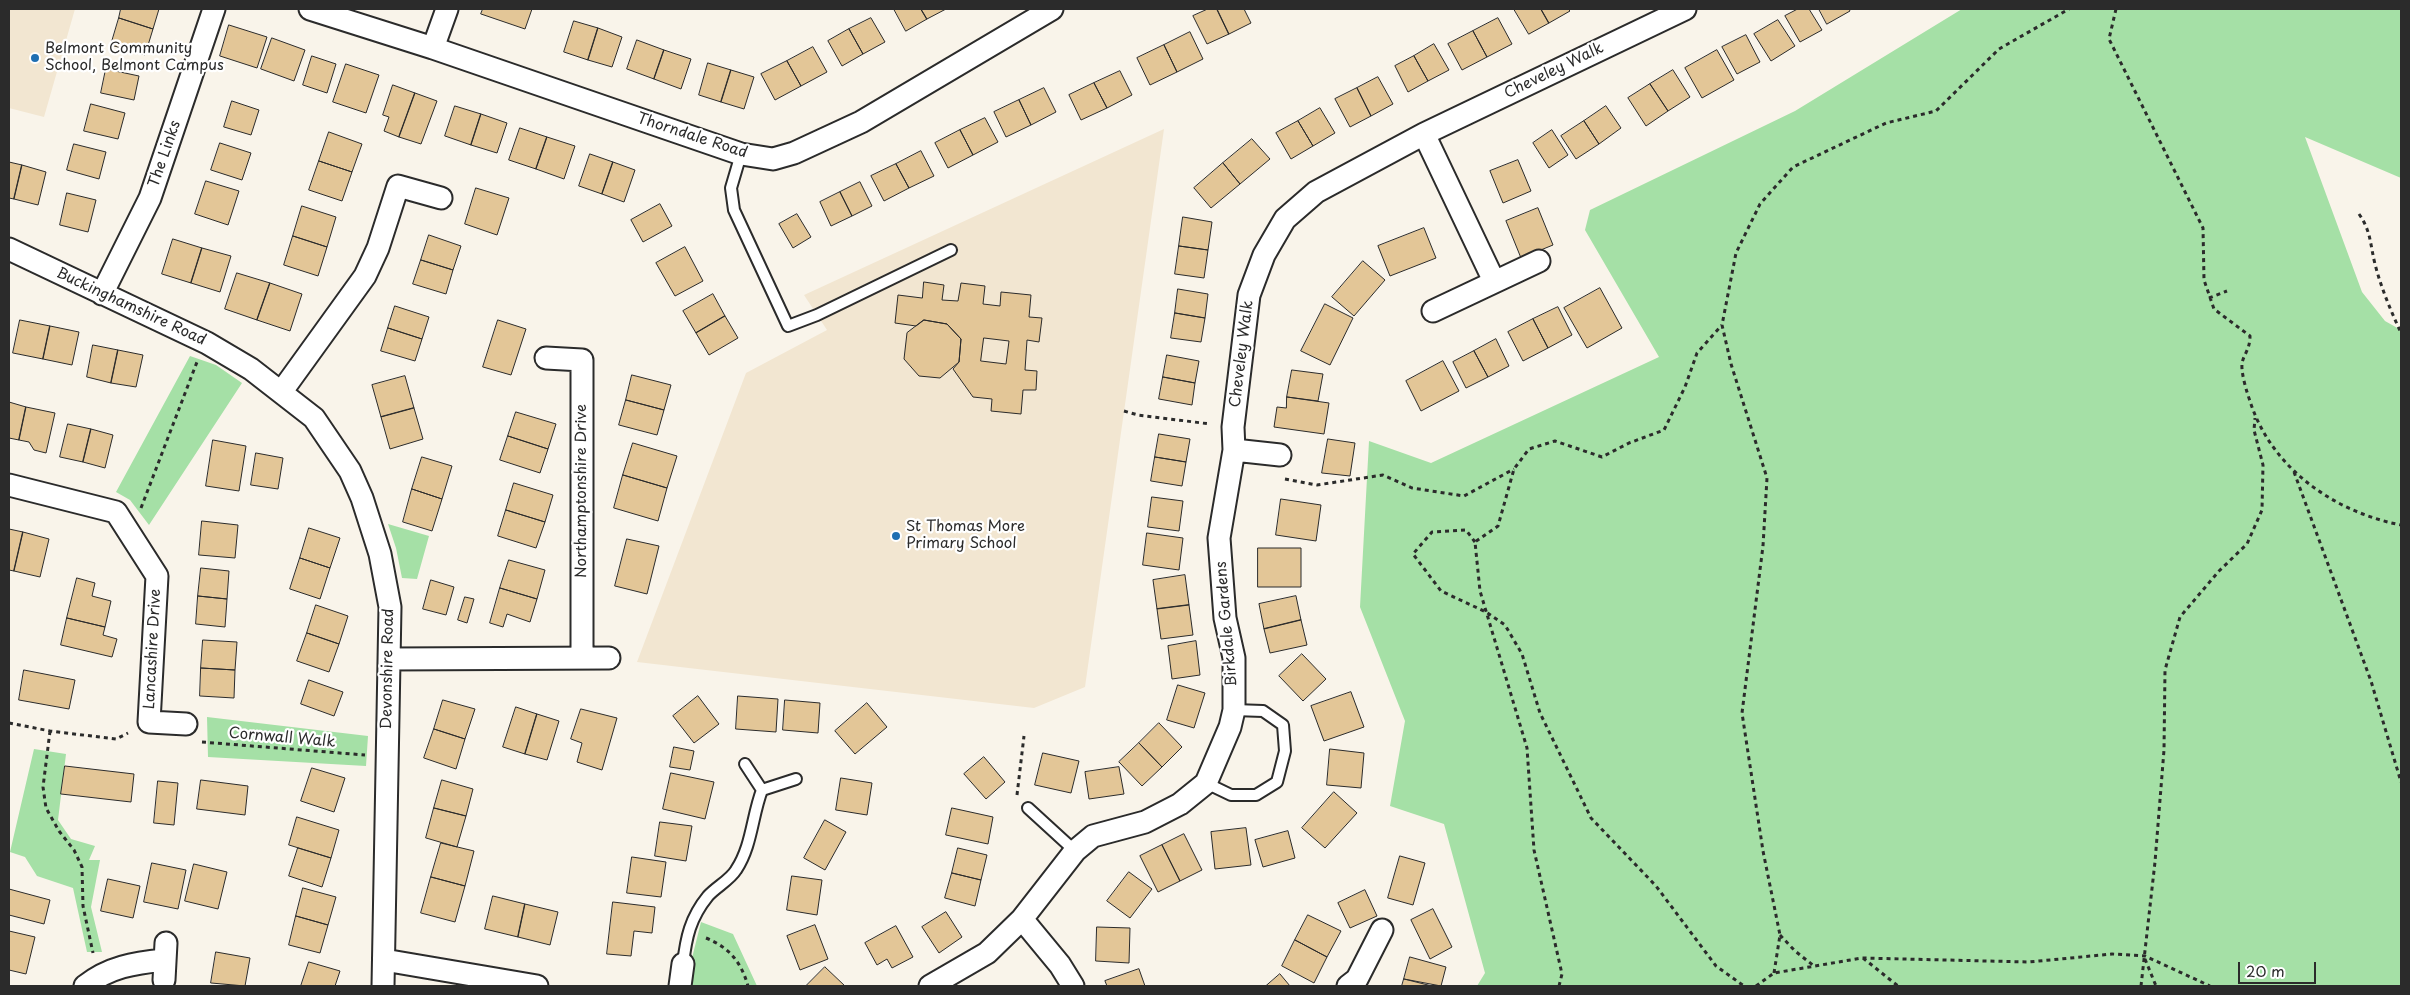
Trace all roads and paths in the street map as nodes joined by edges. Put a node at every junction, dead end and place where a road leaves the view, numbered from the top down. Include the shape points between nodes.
1 (214, 9) edge
2 (310, 9) edge
3 (448, 9) edge
4 (1052, 9) edge
5 (1685, 9) edge
6 (2069, 9) edge
7 (2116, 9) edge
8 (433, 48) junction
9 (1424, 134) junction
10 (741, 154) junction
11 (441, 198) dead end
12 (2359, 214) dead end
13 (9, 249) edge
14 (950, 250) dead end
15 (1539, 261) dead end
16 (1494, 281) junction
17 (2227, 291) dead end
18 (102, 294) junction
19 (2210, 298) junction
20 (1433, 311) dead end
21 (1722, 325) junction
22 (2401, 333) edge
23 (207, 343) junction
24 (546, 358) dead end
25 (251, 369) joint
26 (282, 391) junction
27 (1124, 410) dead end
28 (2255, 417) junction
29 (1233, 427) junction
30 (1234, 450) junction
31 (1280, 455) joint
32 (1514, 469) junction
33 (2293, 469) junction
34 (9, 485) edge
35 (139, 512) dead end
36 (2401, 525) edge
37 (1219, 538) joint
38 (1475, 542) junction
39 (1486, 612) junction
40 (390, 658) junction
41 (582, 658) junction
42 (609, 658) dead end
43 (1234, 710) junction
44 (149, 722) junction
45 (9, 723) edge
46 (186, 724) joint
47 (50, 731) junction
48 (1024, 736) dead end
49 (386, 755) junction
50 (745, 764) dead end
51 (796, 779) dead end
52 (2401, 782) edge
53 (1206, 783) junction
54 (762, 790) junction
55 (1028, 808) joint
56 (1075, 851) junction
57 (1022, 919) junction
58 (1382, 930) dead end
59 (687, 931) junction
60 (1780, 935) junction
61 (2144, 956) junction
62 (1862, 958) junction
63 (384, 960) junction
64 (165, 961) dead end
65 (683, 964) joint
66 (1815, 966) junction
67 (1774, 973) junction
68 (92, 980) edge
69 (1357, 984) edge
70 (382, 986) edge
71 (536, 986) edge
72 (680, 986) edge
73 (748, 986) edge
74 (930, 986) edge
75 (1073, 986) edge
76 (1559, 986) edge
77 (1744, 986) edge
78 (1756, 986) edge
79 (1898, 986) edge
80 (2141, 986) edge
81 (2156, 986) edge
82 (2210, 986) edge

1 - 18 street, The Links via 150,198
2 - 8 street, Thorndale Road
3 - 8 street
4 - 10 street, Thorndale Road via 861,122 794,153 773,159
5 - 9 street, Cheveley Walk
6 - 21 path via 2000,49 1936,111 1886,124 1793,167 1760,204 1736,253
7 - 19 path via 2109,39 2203,228 2204,280
8 - 10 street, Thorndale Road
9 - 16 street
9 - 29 street, Cheveley Walk via 1316,192 1285,219 1264,254 1249,295
10 - 14 lane via 731,188 734,210 788,326
11 - 26 street via 398,186 378,248 365,276
12 - 22 path via 2368,228 2375,265
13 - 18 street, Buckinghamshire Road
15 - 16 street
16 - 20 street
17 - 19 path
18 - 23 street, Buckinghamshire Road
19 - 28 path via 2214,309 2250,336 2250,348 2242,364
21 - 32 path via 1697,353 1664,430 1602,457 1555,441 1529,449
21 - 60 path via 1767,478 1764,546 1742,713
23 - 25 street, Buckinghamshire Road
23 - 35 path via 195,364
24 - 41 street, Northamptonshire Drive via 582,360
25 - 26 street, Devonshire Road
26 - 40 street, Devonshire Road via 314,418 350,471 362,498 380,554 390,607
27 - 29 path via 1138,415
28 - 33 path via 2276,453
28 - 61 path via 2254,430 2262,465 2262,510 2247,544 2180,616 2166,670 2164,750
29 - 30 street, Cheveley Walk
30 - 31 street
30 - 37 street, Cheveley Walk
31 - 32 path via 1279,468 1286,480 1317,485 1383,475 1412,488 1464,496
32 - 38 path via 1498,526
33 - 36 path via 2311,487 2350,509
33 - 52 path via 2371,681
34 - 44 street, Lancashire Drive via 116,512 157,576
37 - 43 street, Birkdale Gardens via 1225,618 1234,658
38 - 39 path via 1480,591
38 - 39 path via 1466,530 1432,532 1413,554 1441,591
39 - 76 path via 1527,748 1534,850 1562,974
39 - 77 path via 1505,626 1522,654 1540,713 1591,818 1656,886 1716,966
40 - 41 street
40 - 49 street, Devonshire Road
41 - 42 street
43 - 53 street, Birkdale Gardens
43 - 53 lane via 1263,711 1283,725 1285,751 1276,782 1256,795 1231,795
44 - 46 street, Lancashire Drive
44 - 47 path via 116,739
45 - 47 path
46 - 49 path, Cornwall Walk via 196,741 345,755
47 - 68 path via 43,787 46,808 82,867
48 - 55 path via 1016,792
49 - 63 street, Devonshire Road
50 - 54 lane
51 - 54 lane
53 - 56 street via 1171,808 1144,822 1092,836
54 - 59 lane via 756,804 754,824 736,872 708,897
55 - 56 lane
56 - 57 street
57 - 74 street via 987,953
57 - 75 street
58 - 69 street
59 - 65 lane
59 - 73 path via 714,941 733,953
60 - 66 path via 1794,951
60 - 67 path
61 - 62 path via 2112,954 2029,962
61 - 80 path
61 - 81 path
61 - 82 path
62 - 66 path
62 - 79 path
63 - 70 street, Devonshire Road
63 - 71 street
64 - 68 street via 132,963
65 - 72 street
66 - 67 path
67 - 78 path

